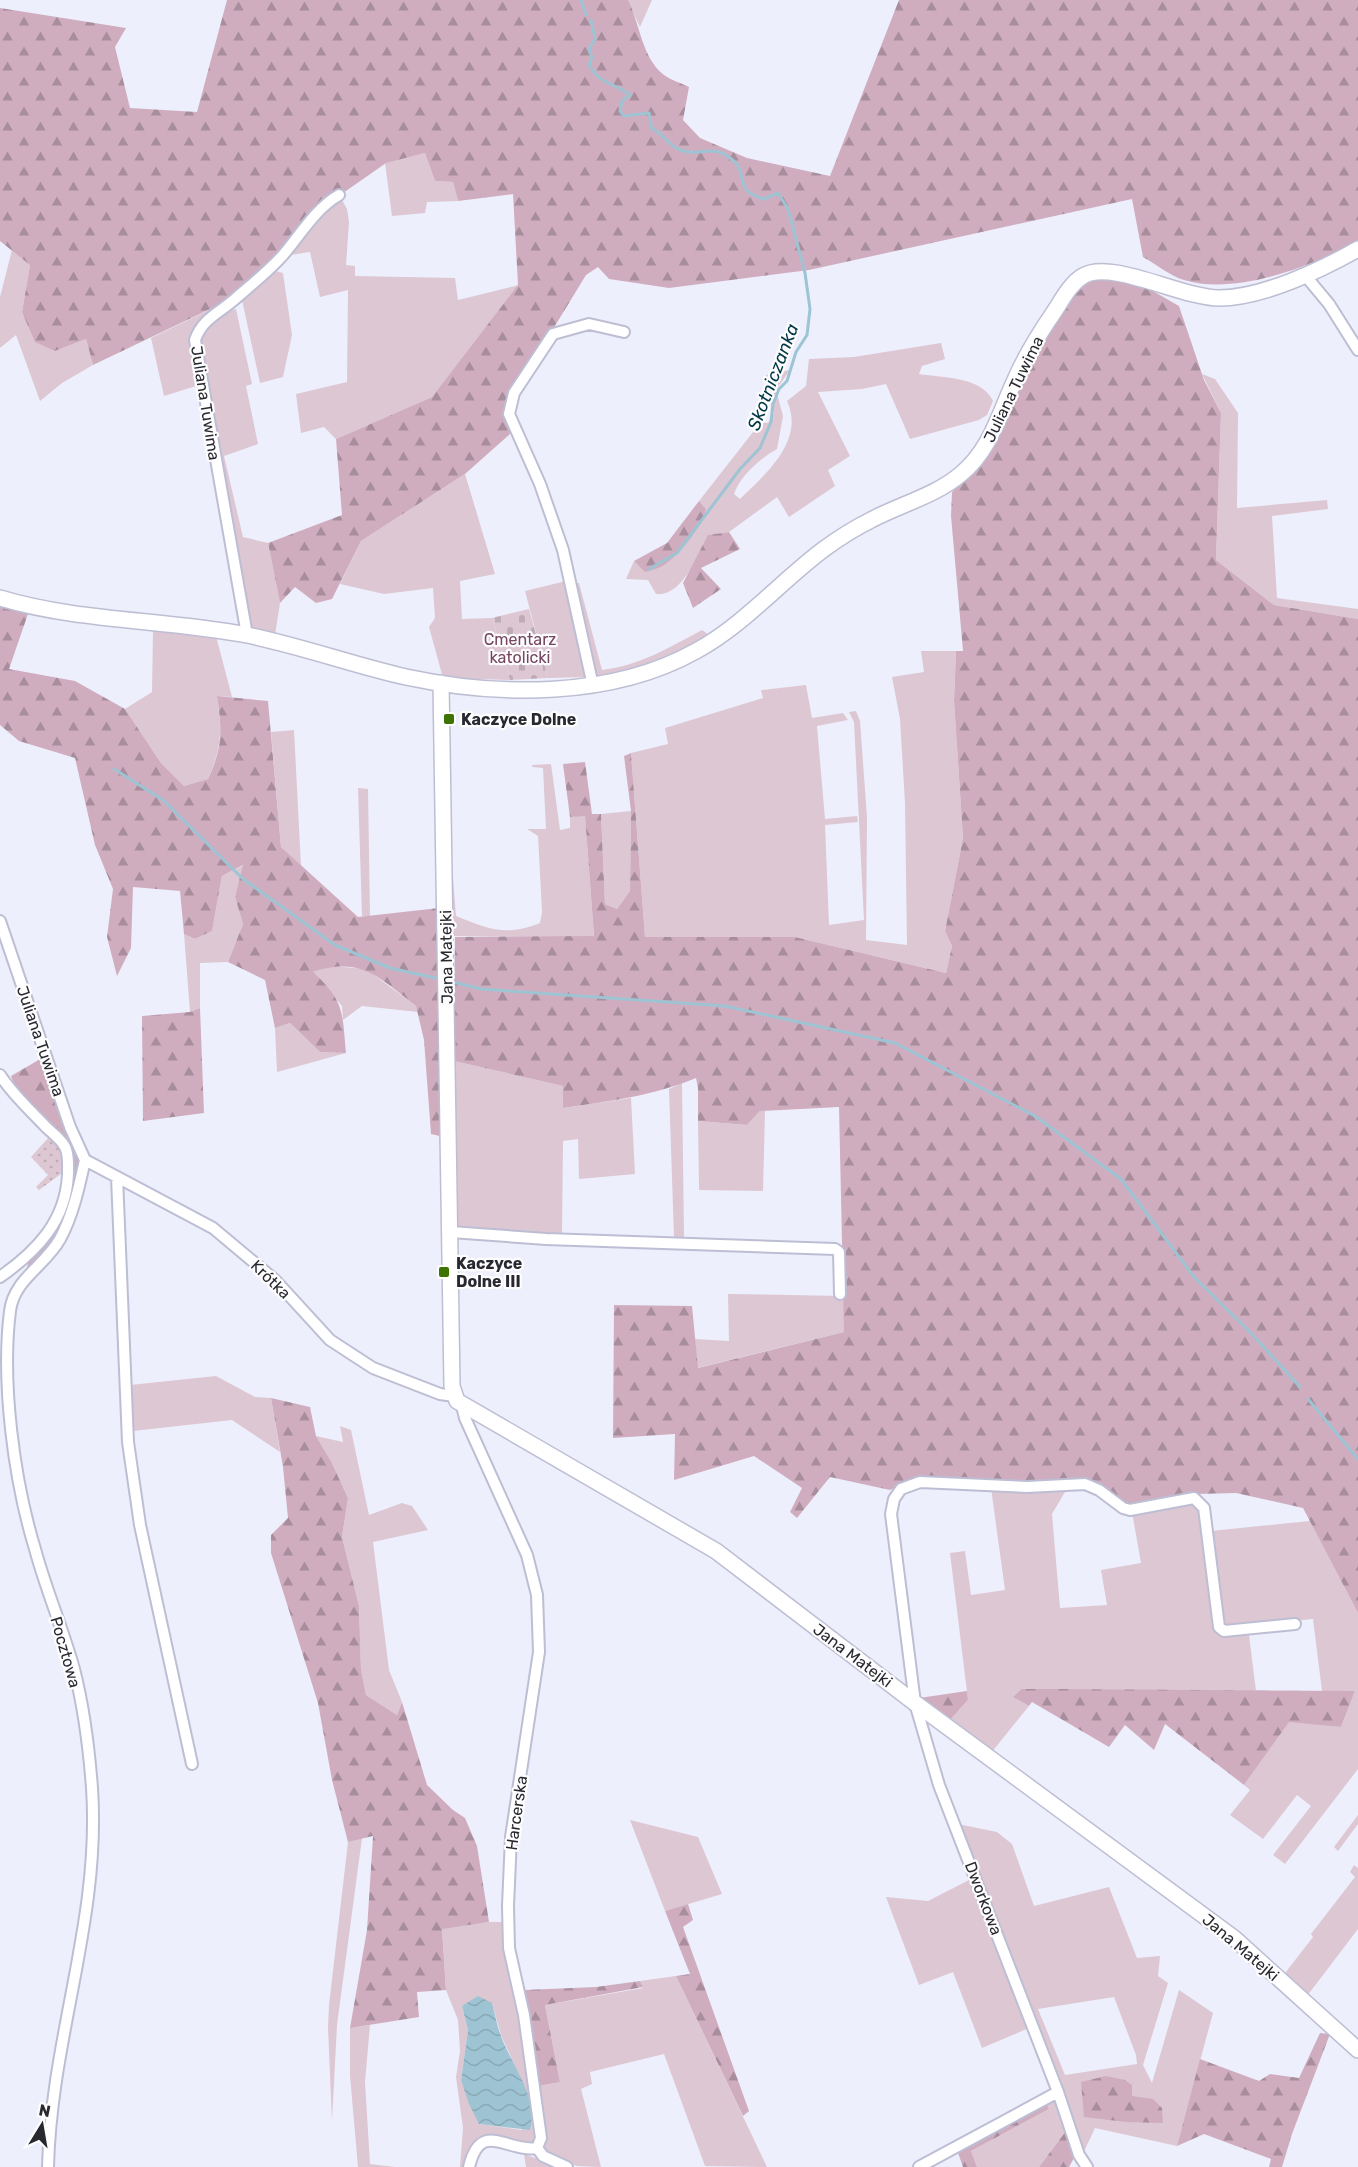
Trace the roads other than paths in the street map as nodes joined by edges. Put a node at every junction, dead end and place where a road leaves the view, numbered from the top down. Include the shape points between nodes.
1 (339, 195) dead end
2 (1358, 249) edge
3 (1304, 274) junction
4 (624, 332) dead end
5 (1358, 350) edge
6 (0, 598) edge
7 (247, 635) junction
8 (441, 683) junction
9 (593, 686) junction
10 (0, 921) edge
11 (0, 1075) edge
12 (85, 1160) junction
13 (117, 1177) junction
14 (451, 1232) junction
15 (0, 1277) edge
16 (840, 1294) dead end
17 (458, 1401) junction
18 (1295, 1624) dead end
19 (915, 1703) junction
20 (192, 1764) dead end
21 (1358, 2050) edge
22 (1058, 2092) junction
23 (537, 2148) junction
24 (48, 2167) edge
25 (469, 2167) edge
26 (567, 2167) edge
27 (919, 2167) edge
28 (1087, 2167) edge

1 - 7 street, Juliana Tuwima via 310,220 280,257 199,328 195,340
2 - 3 street, Juliana Tuwima
3 - 5 street via 1329,304
3 - 9 street, Juliana Tuwima via 1256,292 1215,298 1194,296 1112,271 1092,272 1079,278 1026,356 990,439 961,474 939,490 872,519 829,545 698,651 646,674
4 - 9 street via 589,324 553,334 514,393 509,414 563,550
6 - 7 street, Juliana Tuwima via 68,613
7 - 8 street, Juliana Tuwima
8 - 9 street, Juliana Tuwima via 514,688
8 - 14 street, Jana Matejki
10 - 12 street, Juliana Tuwima via 70,1127
11 - 15 street via 65,1146 68,1161 62,1210 27,1258
12 - 13 street, Krótka
12 - 24 street, Pocztowa via 59,1240 12,1299 9,1333 9,1423 34,1547 74,1668 92,1789 90,1897 62,2037 48,2133
13 - 17 street, Krótka via 213,1228 275,1280 338,1346 373,1368
13 - 20 street via 128,1442 140,1525
14 - 16 street via 536,1239 835,1249 839,1252
14 - 17 street, Jana Matejki
17 - 19 street, Jana Matejki via 716,1551
17 - 23 street, Harcerska via 527,1555 537,1595 537,1671 511,1837 508,1906 509,1948 541,2124
18 - 19 street, Dworkowa via 1224,1631 1220,1628 1204,1508 1194,1498 1130,1510 1085,1484 1027,1487 920,1482 901,1489 891,1514
19 - 21 street, Jana Matejki via 1234,1938
19 - 22 street, Dworkowa via 939,1785
22 - 27 street
22 - 28 street, Dworkowa via 1079,2155
23 - 25 street via 497,2140 483,2142 472,2155
23 - 26 street via 543,2156

